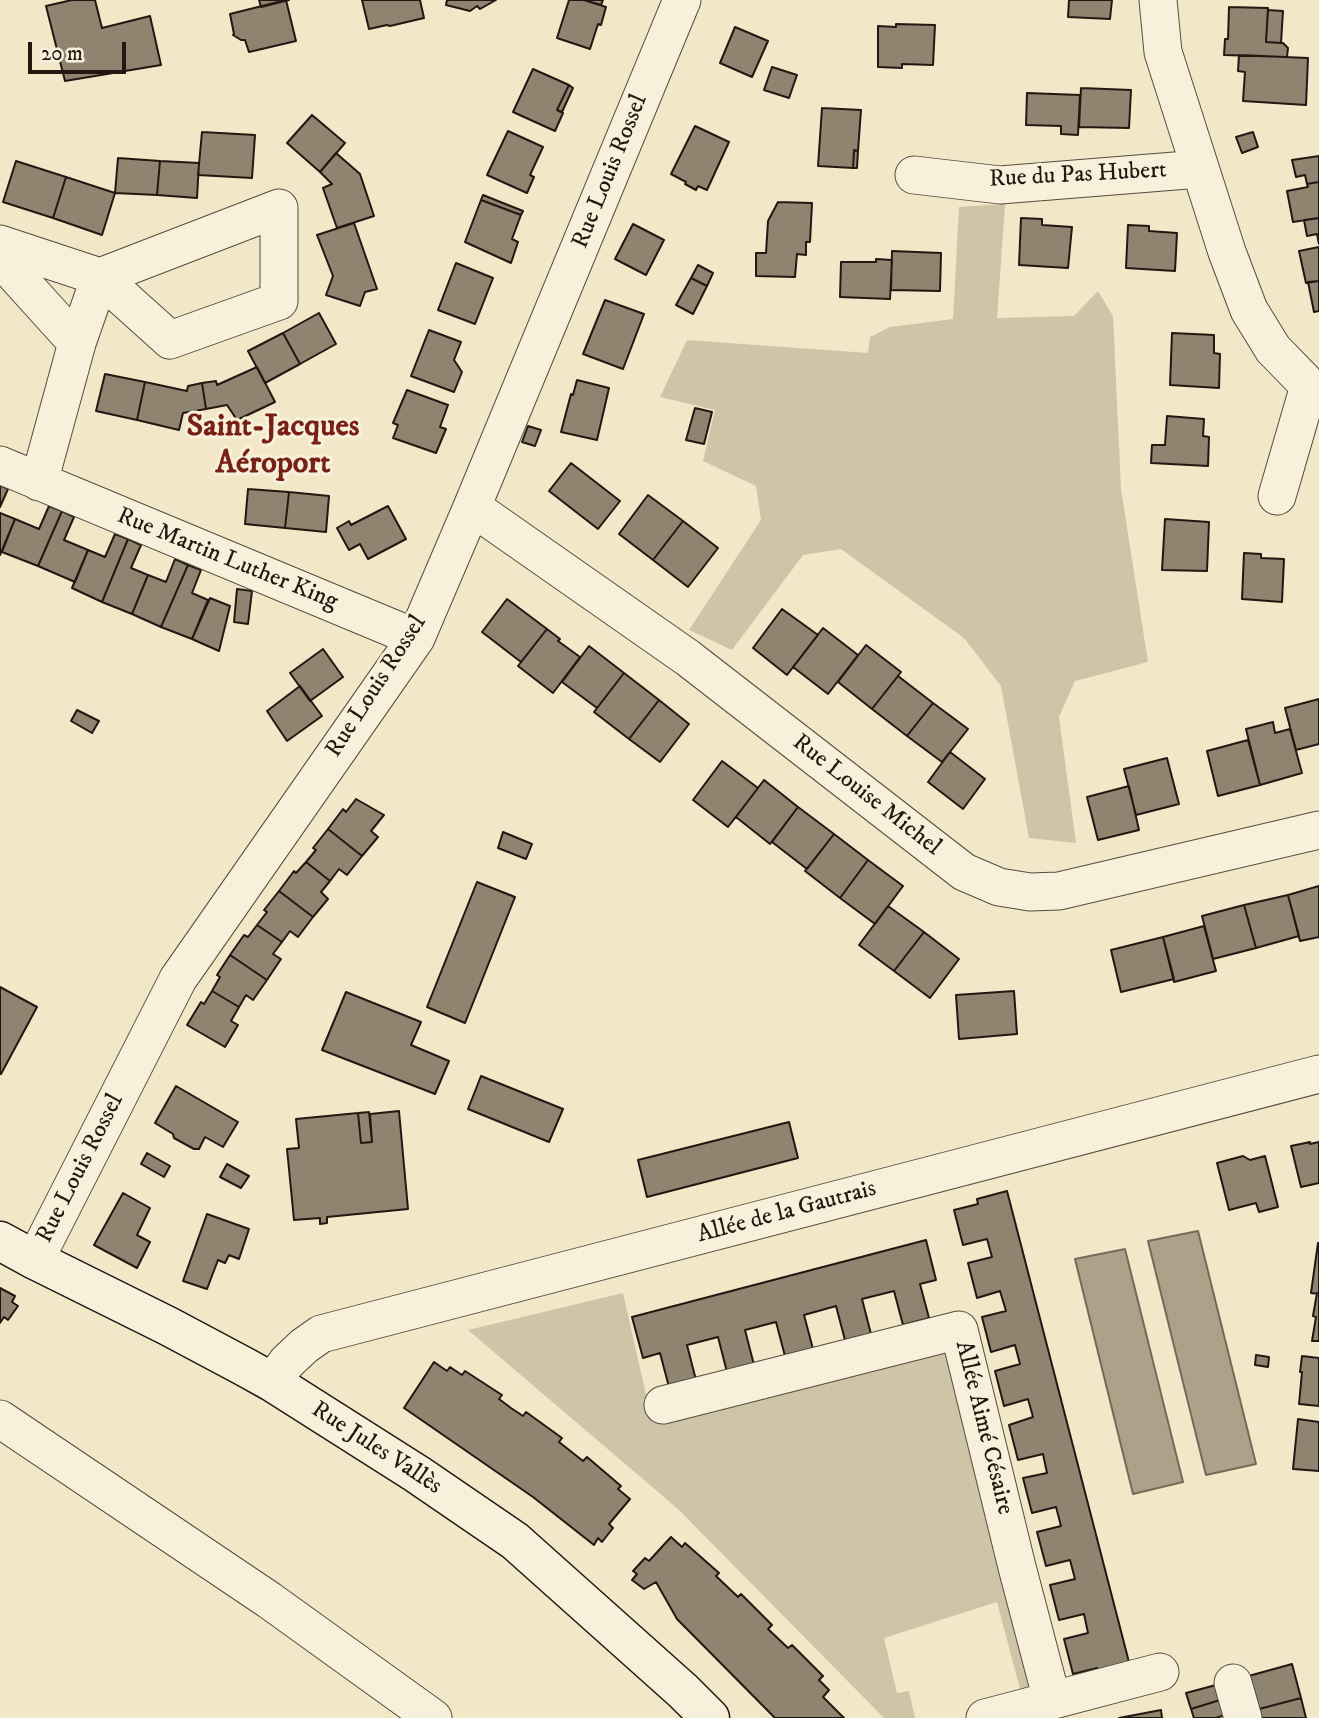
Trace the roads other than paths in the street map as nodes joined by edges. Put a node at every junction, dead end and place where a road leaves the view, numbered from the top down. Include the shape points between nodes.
1 (682, 0) edge
2 (1158, 0) edge
3 (1200, 169) junction
4 (914, 175) dead end
5 (0, 244) edge
6 (0, 258) edge
7 (100, 277) junction
8 (77, 343) junction
9 (1314, 388) edge
10 (0, 465) edge
11 (38, 482) junction
12 (1277, 496) dead end
13 (472, 507) junction
14 (416, 638) junction
15 (1319, 830) edge
16 (1319, 1074) edge
17 (0, 1241) edge
18 (35, 1260) junction
19 (272, 1382) junction
20 (663, 1405) dead end
21 (0, 1419) edge
22 (1160, 1672) dead end
23 (1233, 1683) dead end
24 (1052, 1700) junction
25 (433, 1718) edge
26 (710, 1718) edge
27 (985, 1718) edge
28 (1243, 1718) edge

1 - 13 street, Rue Louis Rossel
2 - 3 street, Rue du Pas Hubert via 1163,52
3 - 4 street, Rue du Pas Hubert via 1000,186
3 - 9 street, Rue du Pas Hubert via 1249,310 1273,349
5 - 7 street
6 - 8 street
7 - 7 street via 170,340 279,301 279,208
7 - 8 street
8 - 11 street
9 - 12 street, Rue du Pas Hubert
10 - 11 street, Rue Martin Luther King
11 - 14 street, Rue Martin Luther King
13 - 14 street, Rue Louis Rossel
13 - 15 street, Rue Louise Michel via 688,659 964,872 999,887 1059,891
14 - 18 street, Rue Louis Rossel via 178,979
16 - 19 street, Allée de la Gautrais via 321,1334 303,1346
17 - 18 street, Rue Jules Vallès
18 - 19 street, Rue Jules Vallès
19 - 26 street, Rue Jules Vallès via 515,1541
20 - 24 street, Allée Aimé Césaire via 959,1329
21 - 25 street via 269,1600
22 - 24 street
23 - 28 street
24 - 27 street

